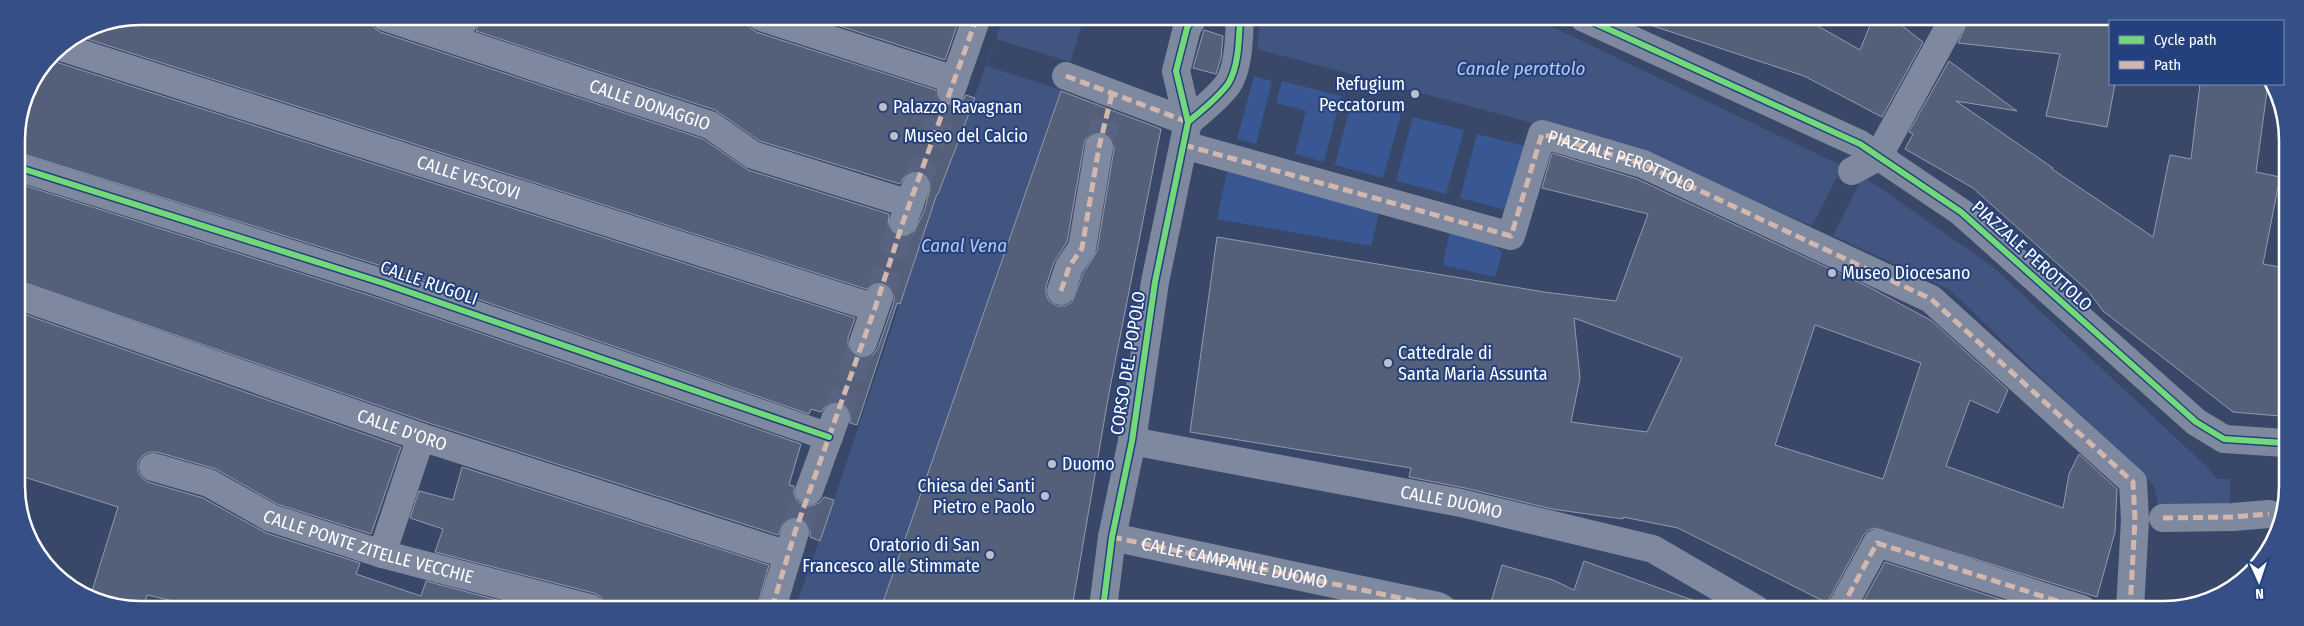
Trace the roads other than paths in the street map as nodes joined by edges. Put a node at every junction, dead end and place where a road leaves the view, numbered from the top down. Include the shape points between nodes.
1 (441, 25) edge
2 (784, 25) edge
3 (974, 25) edge
4 (1189, 25) edge
5 (1239, 25) edge
6 (1599, 25) edge
7 (1950, 25) edge
8 (460, 28) edge
9 (69, 50) edge
10 (1066, 76) dead end
11 (1186, 134) junction
12 (1099, 147) tunnel mouth
13 (1878, 157) junction
14 (25, 170) edge
15 (1852, 171) dead end
16 (910, 204) dead end
17 (1061, 291) dead end
18 (25, 297) edge
19 (863, 343) tunnel mouth
20 (421, 437) junction
21 (1132, 441) junction
22 (2279, 444) edge
23 (154, 468) dead end
24 (809, 491) tunnel mouth
25 (2269, 514) dead end
26 (2163, 518) dead end
27 (1112, 537) junction
28 (382, 554) junction
29 (563, 601) edge
30 (774, 601) edge
31 (1104, 601) edge
32 (1414, 601) edge
33 (1742, 601) edge
34 (1845, 601) edge
35 (2057, 601) edge
36 (2130, 601) edge

1 - 8 street, CALLE DONAGGIO
2 - 3 street via 953,85
4 - 11 street, CORSO DEL POPOLO via 1176,71
5 - 11 street via 1229,82
6 - 13 street, PIAZZALE PEROTTOLO via 1860,144
7 - 13 street
8 - 16 street, CALLE DONAGGIO via 710,125 753,155
9 - 19 street, CALLE VESCOVI via 877,303
10 - 11 street
11 - 21 street, CORSO DEL POPOLO via 1155,282
11 - 36 street, PIAZZALE PEROTTOLO via 1511,236 1542,134 1643,164 1931,298 2133,482 2135,520
12 - 17 street via 1082,248 1069,267
13 - 15 street
13 - 22 street, PIAZZALE PEROTTOLO via 1961,212 2196,422 2224,439
14 - 24 street, CALLE RUGOLI via 832,427
18 - 20 street, CALLE D'ORO
20 - 28 street
20 - 30 street, CALLE D'ORO via 791,544
21 - 27 street, CORSO DEL POPOLO
21 - 33 street, CALLE DUOMO via 1461,502 1652,550
23 - 28 street, CALLE PONTE ZITELLE VECCHIE via 209,483 270,518
25 - 26 street
27 - 31 street, CORSO DEL POPOLO
27 - 32 street, CALLE CAMPANILE DUOMO
28 - 29 street, CALLE PONTE ZITELLE VECCHIE
34 - 35 street via 1877,543

